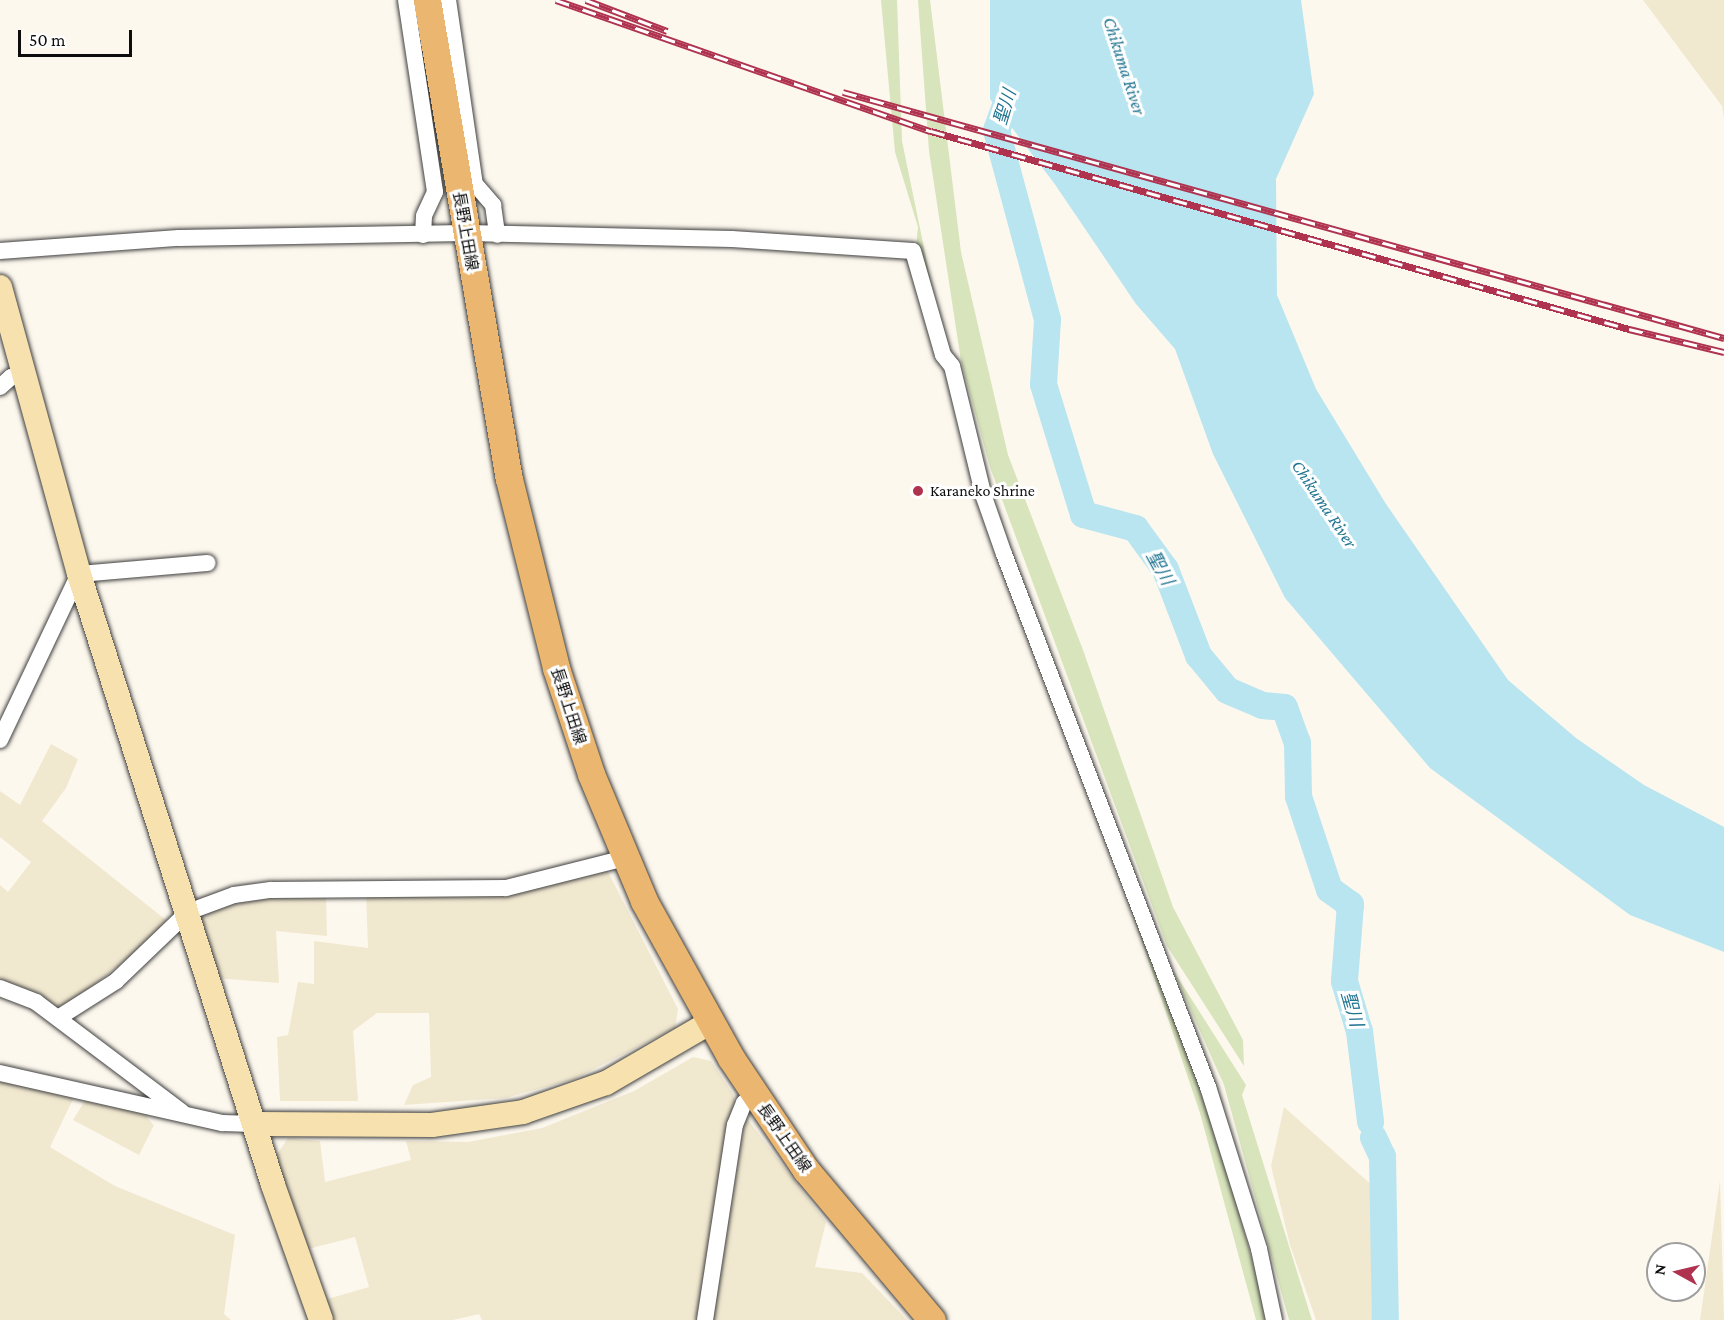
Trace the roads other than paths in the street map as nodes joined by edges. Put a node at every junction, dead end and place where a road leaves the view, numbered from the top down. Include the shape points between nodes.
1 (406, 0) edge
2 (426, 0) edge
3 (448, 0) edge
4 (465, 233) junction
5 (423, 235) junction
6 (497, 235) junction
7 (0, 251) edge
8 (0, 287) edge
9 (26, 374) junction
10 (0, 387) edge
11 (208, 563) dead end
12 (79, 574) junction
13 (0, 740) edge
14 (625, 858) junction
15 (188, 912) junction
16 (0, 988) edge
17 (58, 1018) junction
18 (709, 1023) junction
19 (0, 1073) edge
20 (753, 1094) junction
21 (188, 1116) junction
22 (254, 1124) junction
23 (321, 1320) edge
24 (705, 1320) edge
25 (932, 1320) edge
26 (1274, 1320) edge

1 - 5 street via 435,192 423,216
2 - 4 main road, 長野上田線
3 - 6 street via 475,184 493,205
4 - 5 street
4 - 6 street
4 - 14 main road, 長野上田線 via 530,569 572,719
5 - 7 street via 179,238
6 - 26 street via 732,238 913,251 944,356 952,366 984,497 1004,554 1208,1087 1259,1249
8 - 9 street
9 - 10 street via 11,377
9 - 12 street
11 - 12 street
12 - 13 street
12 - 15 street
14 - 15 street via 506,888 271,890 234,895
14 - 18 main road, 長野上田線
15 - 17 street via 116,981
15 - 22 street
16 - 17 street
17 - 21 street
18 - 20 main road, 長野上田線
18 - 22 street via 606,1083 523,1112 432,1125
19 - 21 street
20 - 24 street via 735,1125
20 - 25 main road, 長野上田線 via 836,1208
21 - 22 street
22 - 23 street

